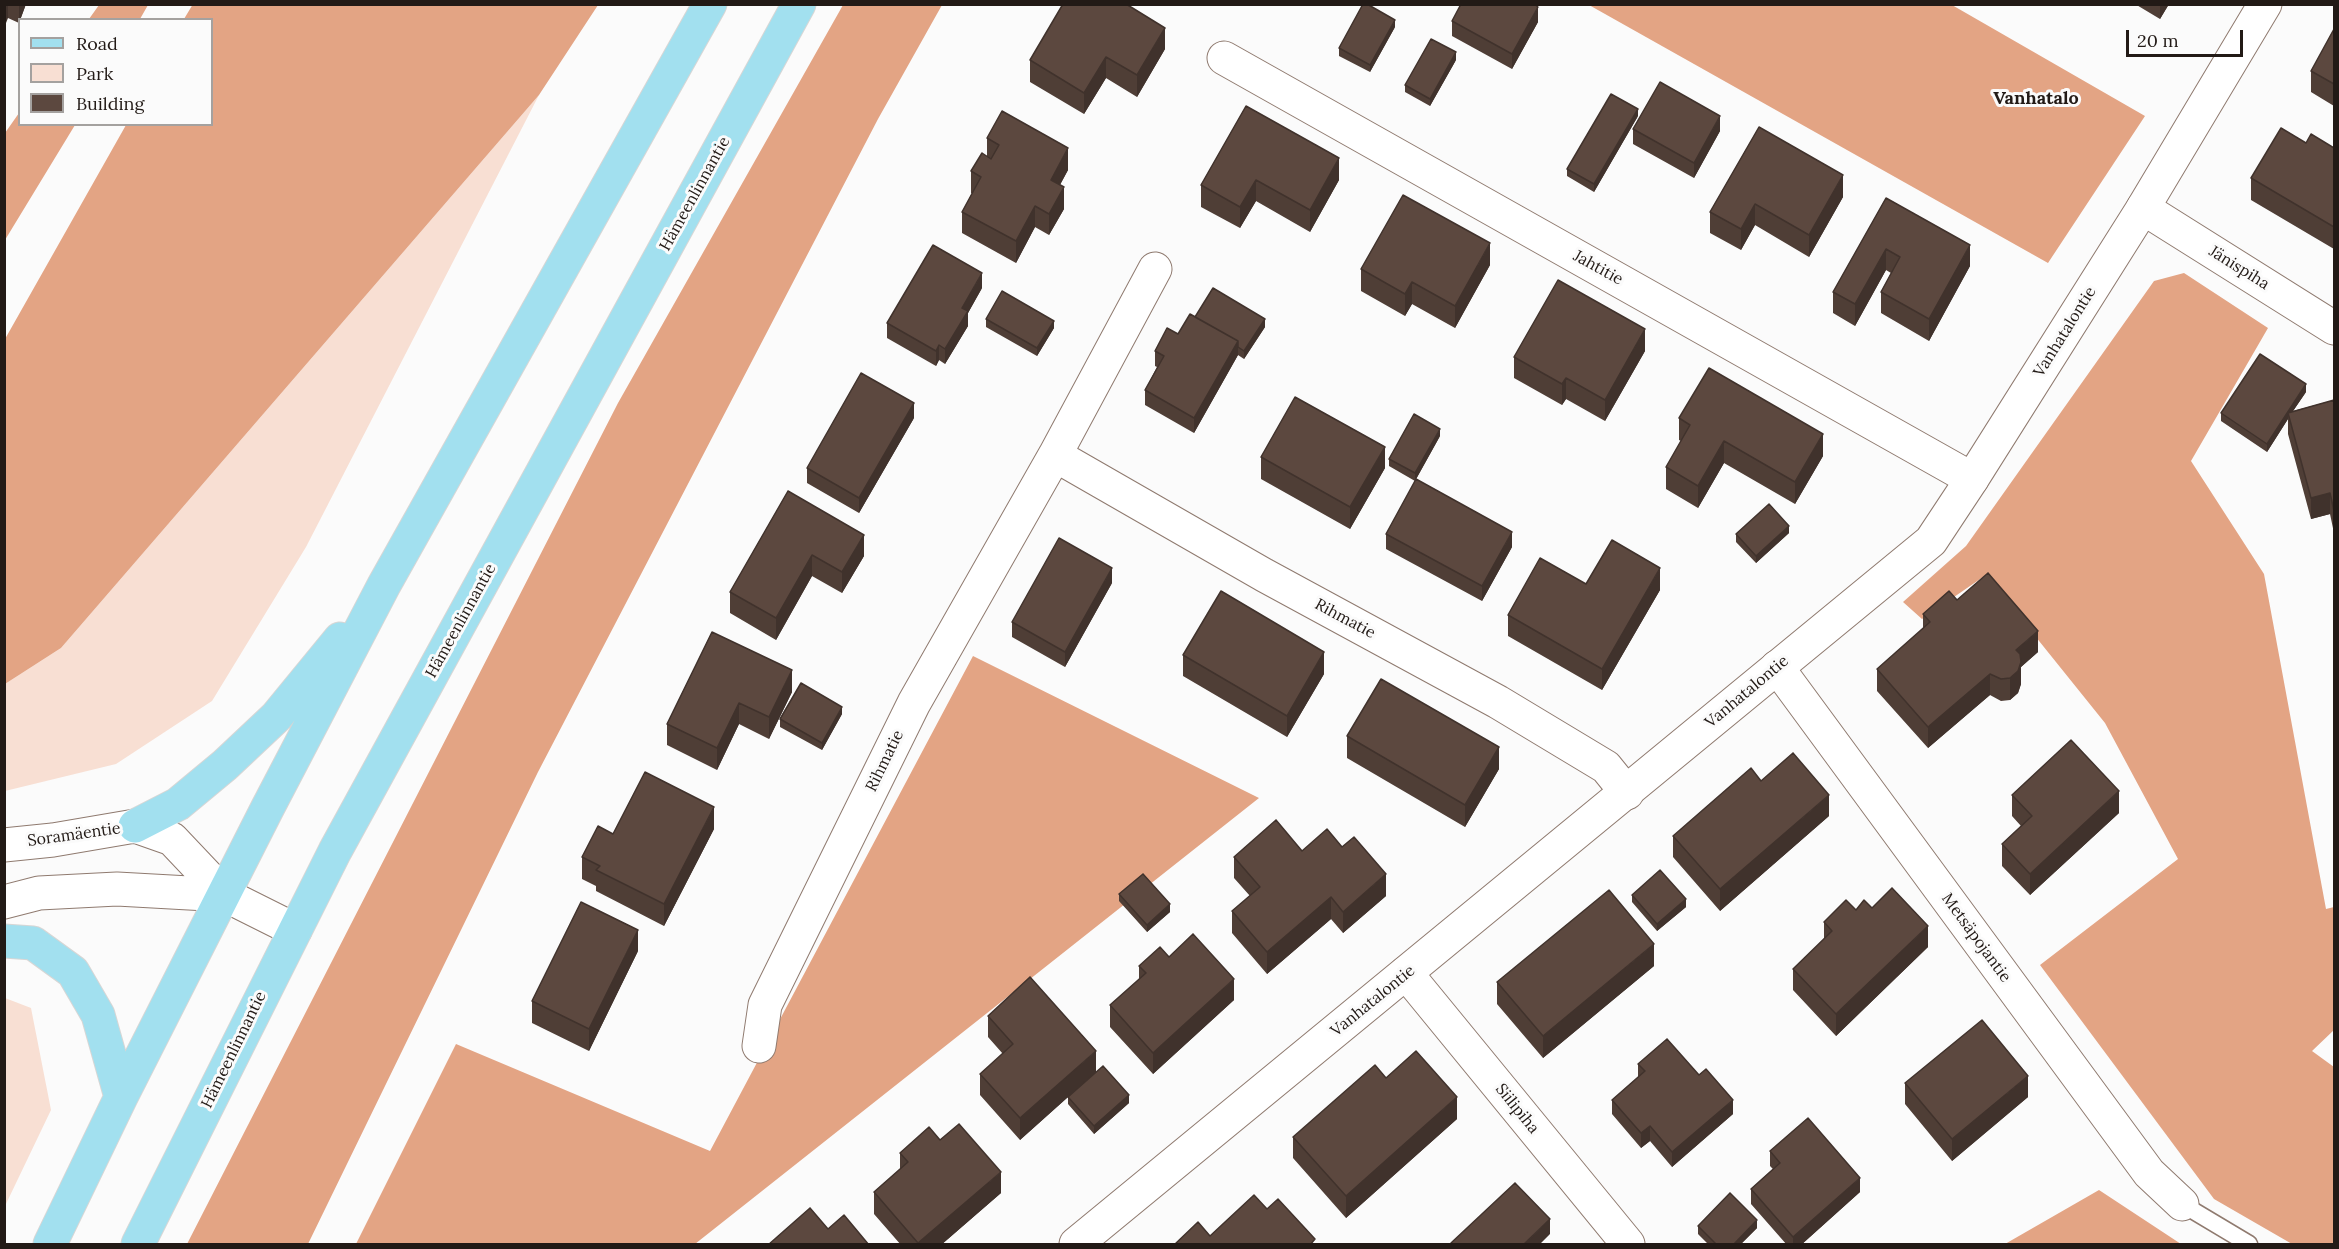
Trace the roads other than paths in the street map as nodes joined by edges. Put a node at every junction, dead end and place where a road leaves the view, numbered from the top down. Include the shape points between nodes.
1 (710, 4) edge
2 (799, 4) edge
3 (2265, 4) edge
4 (1224, 58) dead end
5 (2143, 208) junction
6 (1155, 268) dead end
7 (2334, 328) edge
8 (1055, 455) junction
9 (1972, 479) junction
10 (384, 585) junction
11 (1777, 667) junction
12 (1627, 793) junction
13 (135, 826) junction
14 (4, 845) edge
15 (225, 895) junction
16 (4, 902) edge
17 (295, 930) junction
18 (4, 941) edge
19 (1406, 973) junction
20 (759, 1046) dead end
21 (121, 1097) junction
22 (2182, 1204) joint
23 (50, 1245) edge
24 (138, 1245) edge
25 (1076, 1245) edge
26 (1628, 1245) edge
27 (2249, 1245) edge

1 - 10 main road
2 - 17 main road, Hämeenlinnantie
3 - 5 street, Vanhatalontie
4 - 9 street, Jahtitie
5 - 7 street, Jänispiha
5 - 9 street, Vanhatalontie
6 - 8 street, Rihmatie
8 - 12 street, Rihmatie via 1264,575 1498,702 1606,767
8 - 20 street, Rihmatie via 909,713 765,1005
9 - 11 street, Vanhatalontie via 1931,541
10 - 13 main road via 276,717 178,804
10 - 15 main road
11 - 12 street, Vanhatalontie
11 - 22 street, Metsäpojantie via 2149,1173
12 - 19 street, Vanhatalontie
13 - 14 street, Soramäentie
13 - 15 street, Soramäentie via 172,839
15 - 16 street, Soramäentie via 117,889 39,893
15 - 17 street, Soramäentie
15 - 21 main road
17 - 24 main road, Hämeenlinnantie
18 - 21 main road via 33,943 73,972 98,1015
19 - 25 street, Vanhatalontie
19 - 26 street, Siilipiha
21 - 23 main road
22 - 27 lane

